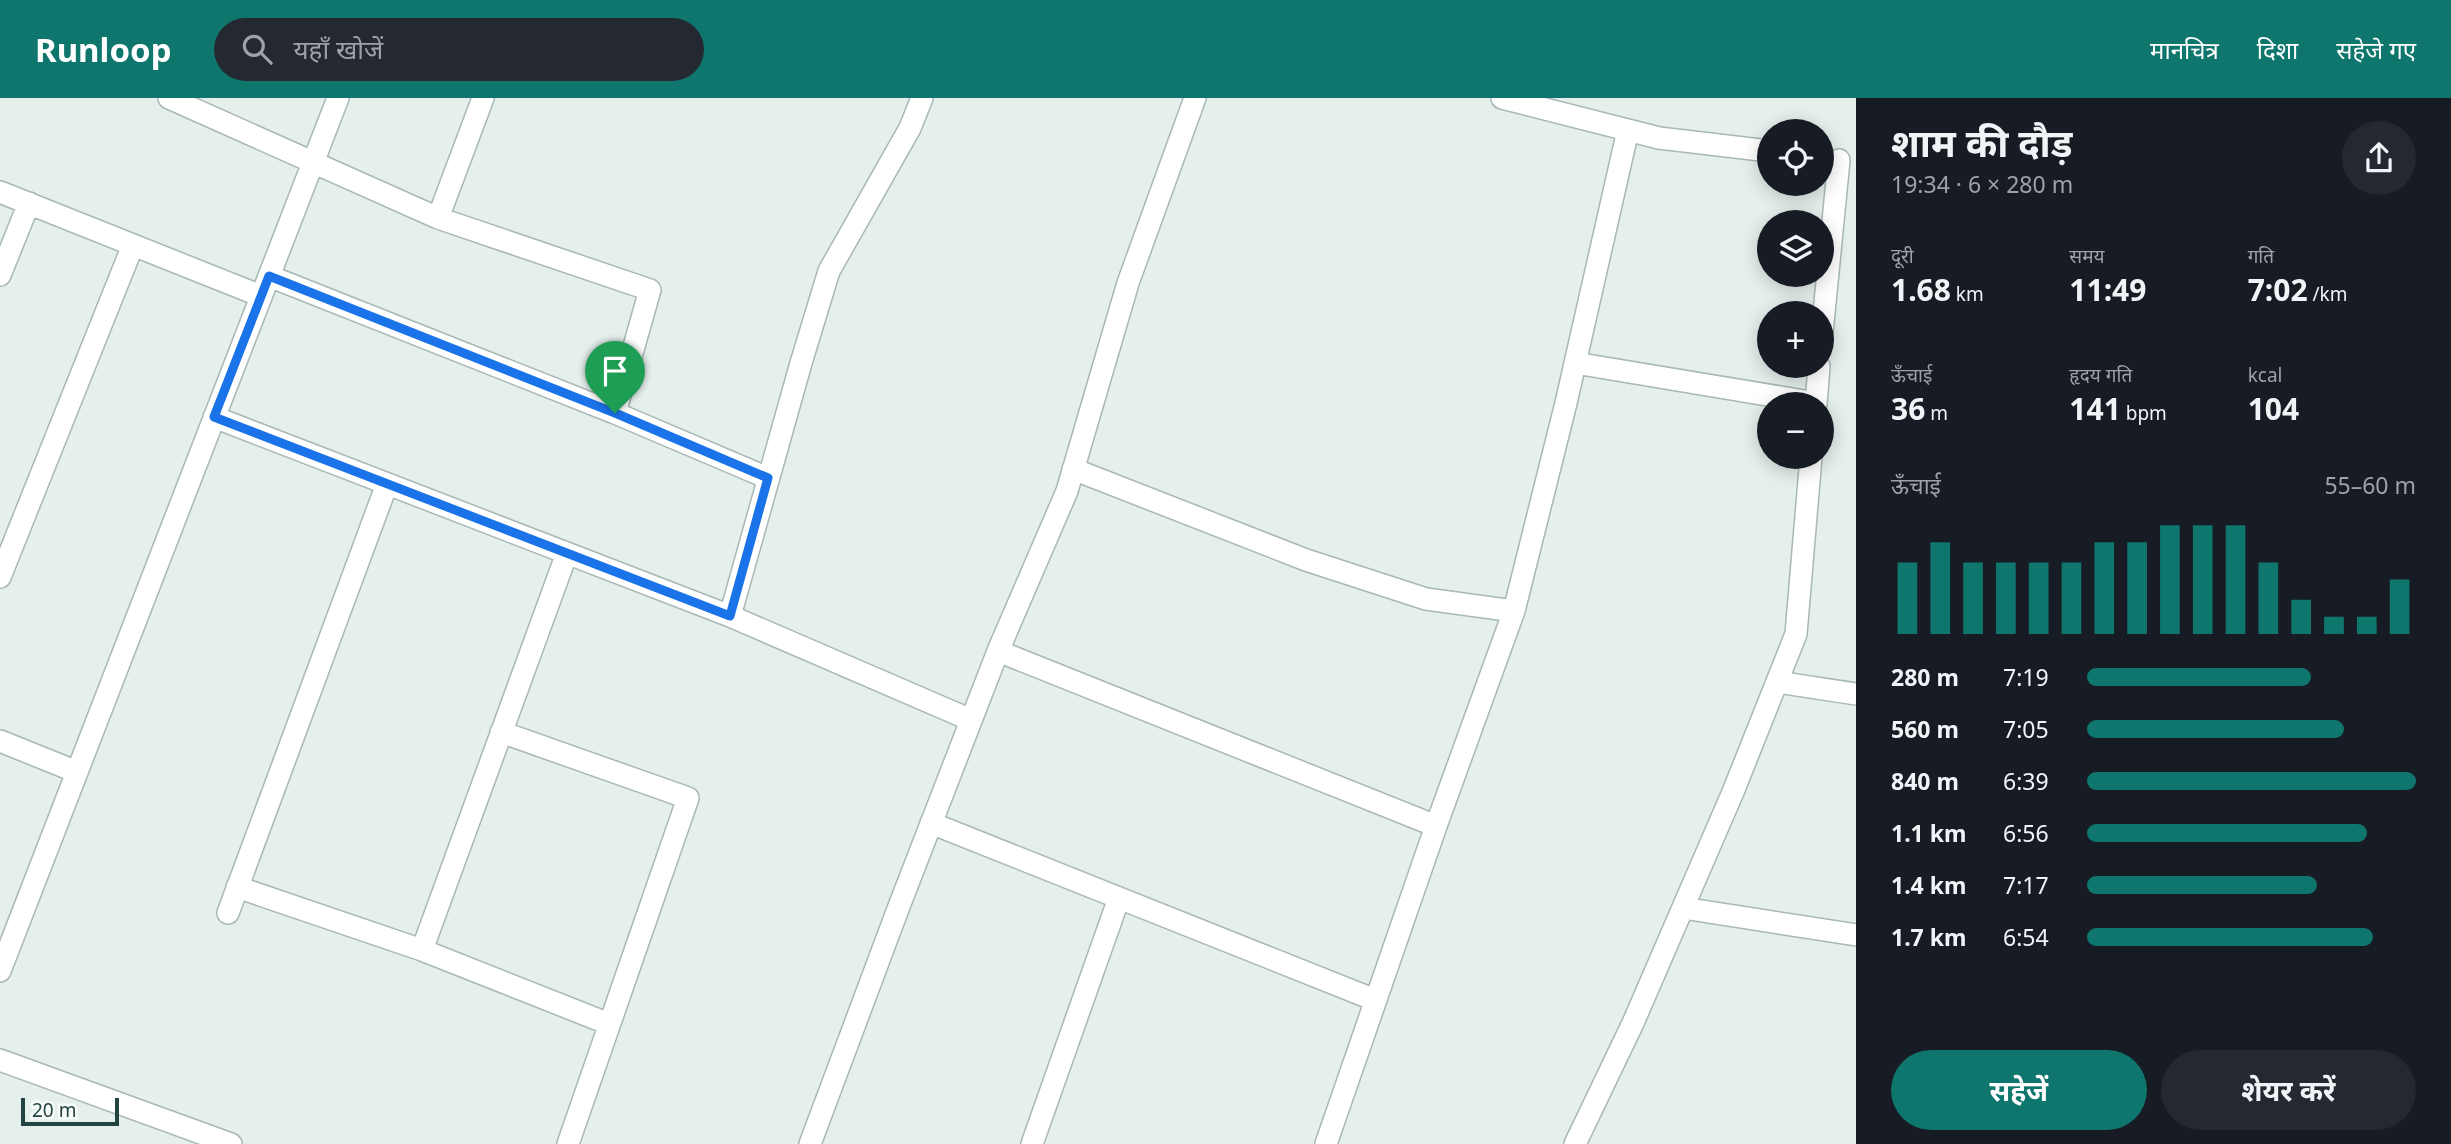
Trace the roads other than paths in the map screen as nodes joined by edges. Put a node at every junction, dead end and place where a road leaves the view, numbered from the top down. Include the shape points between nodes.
1 (338, 98) edge
2 (483, 98) edge
3 (922, 98) edge
4 (1195, 98) edge
5 (1502, 98) edge
6 (173, 99) edge
7 (1628, 130) junction
8 (1757, 150) edge
9 (1839, 160) edge
10 (313, 164) junction
11 (0, 192) edge
12 (29, 204) junction
13 (438, 218) junction
14 (133, 245) junction
15 (0, 275) edge
16 (269, 276) junction
17 (261, 296) junction
18 (1825, 301) edge
19 (1575, 363) junction
20 (1757, 394) edge
21 (615, 413) junction
22 (214, 417) junction
23 (1073, 469) junction
24 (1810, 469) edge
25 (768, 478) junction
26 (387, 484) junction
27 (567, 553) junction
28 (0, 578) edge
29 (1514, 611) junction
30 (730, 616) junction
31 (998, 651) junction
32 (1777, 682) junction
33 (1856, 694) edge
34 (971, 720) junction
35 (502, 732) junction
36 (0, 741) edge
37 (77, 772) junction
38 (931, 823) junction
39 (1436, 826) junction
40 (237, 887) junction
41 (1119, 898) junction
42 (1683, 908) junction
43 (228, 913) dead end
44 (9, 920) edge
45 (1856, 935) edge
46 (422, 950) junction
47 (0, 971) edge
48 (1376, 1000) junction
49 (609, 1024) junction
50 (0, 1060) edge
51 (202, 1139) edge
52 (231, 1144) edge
53 (568, 1144) edge
54 (810, 1144) edge
55 (1032, 1144) edge
56 (1326, 1144) edge
57 (1575, 1144) edge

1 - 10 street
2 - 13 street
3 - 25 street via 911,128 829,271
4 - 23 street via 1128,283
5 - 7 street
6 - 10 street
7 - 8 street
7 - 19 street
9 - 18 street
10 - 13 street
10 - 16 street
11 - 12 street
12 - 14 street
12 - 15 street
13 - 21 street via 650,290
14 - 17 street
14 - 28 street
16 - 17 street
16 - 21 street
17 - 22 street
19 - 20 street
19 - 29 street
21 - 25 street
22 - 26 street
22 - 37 street
23 - 29 street via 1306,560 1426,599
23 - 31 street
24 - 32 street via 1796,634
25 - 30 street
26 - 27 street
26 - 40 street
27 - 30 street
27 - 35 street
29 - 39 street
30 - 34 street
31 - 34 street
31 - 39 street
32 - 33 street
32 - 42 street
34 - 38 street
35 - 46 street
35 - 49 street via 688,798
36 - 37 street
37 - 44 street
38 - 41 street
38 - 54 street
39 - 48 street
40 - 43 street
40 - 46 street
41 - 48 street
41 - 55 street
42 - 45 street
42 - 57 street
44 - 47 street
46 - 49 street
48 - 56 street
49 - 53 street
50 - 51 street
51 - 52 street

